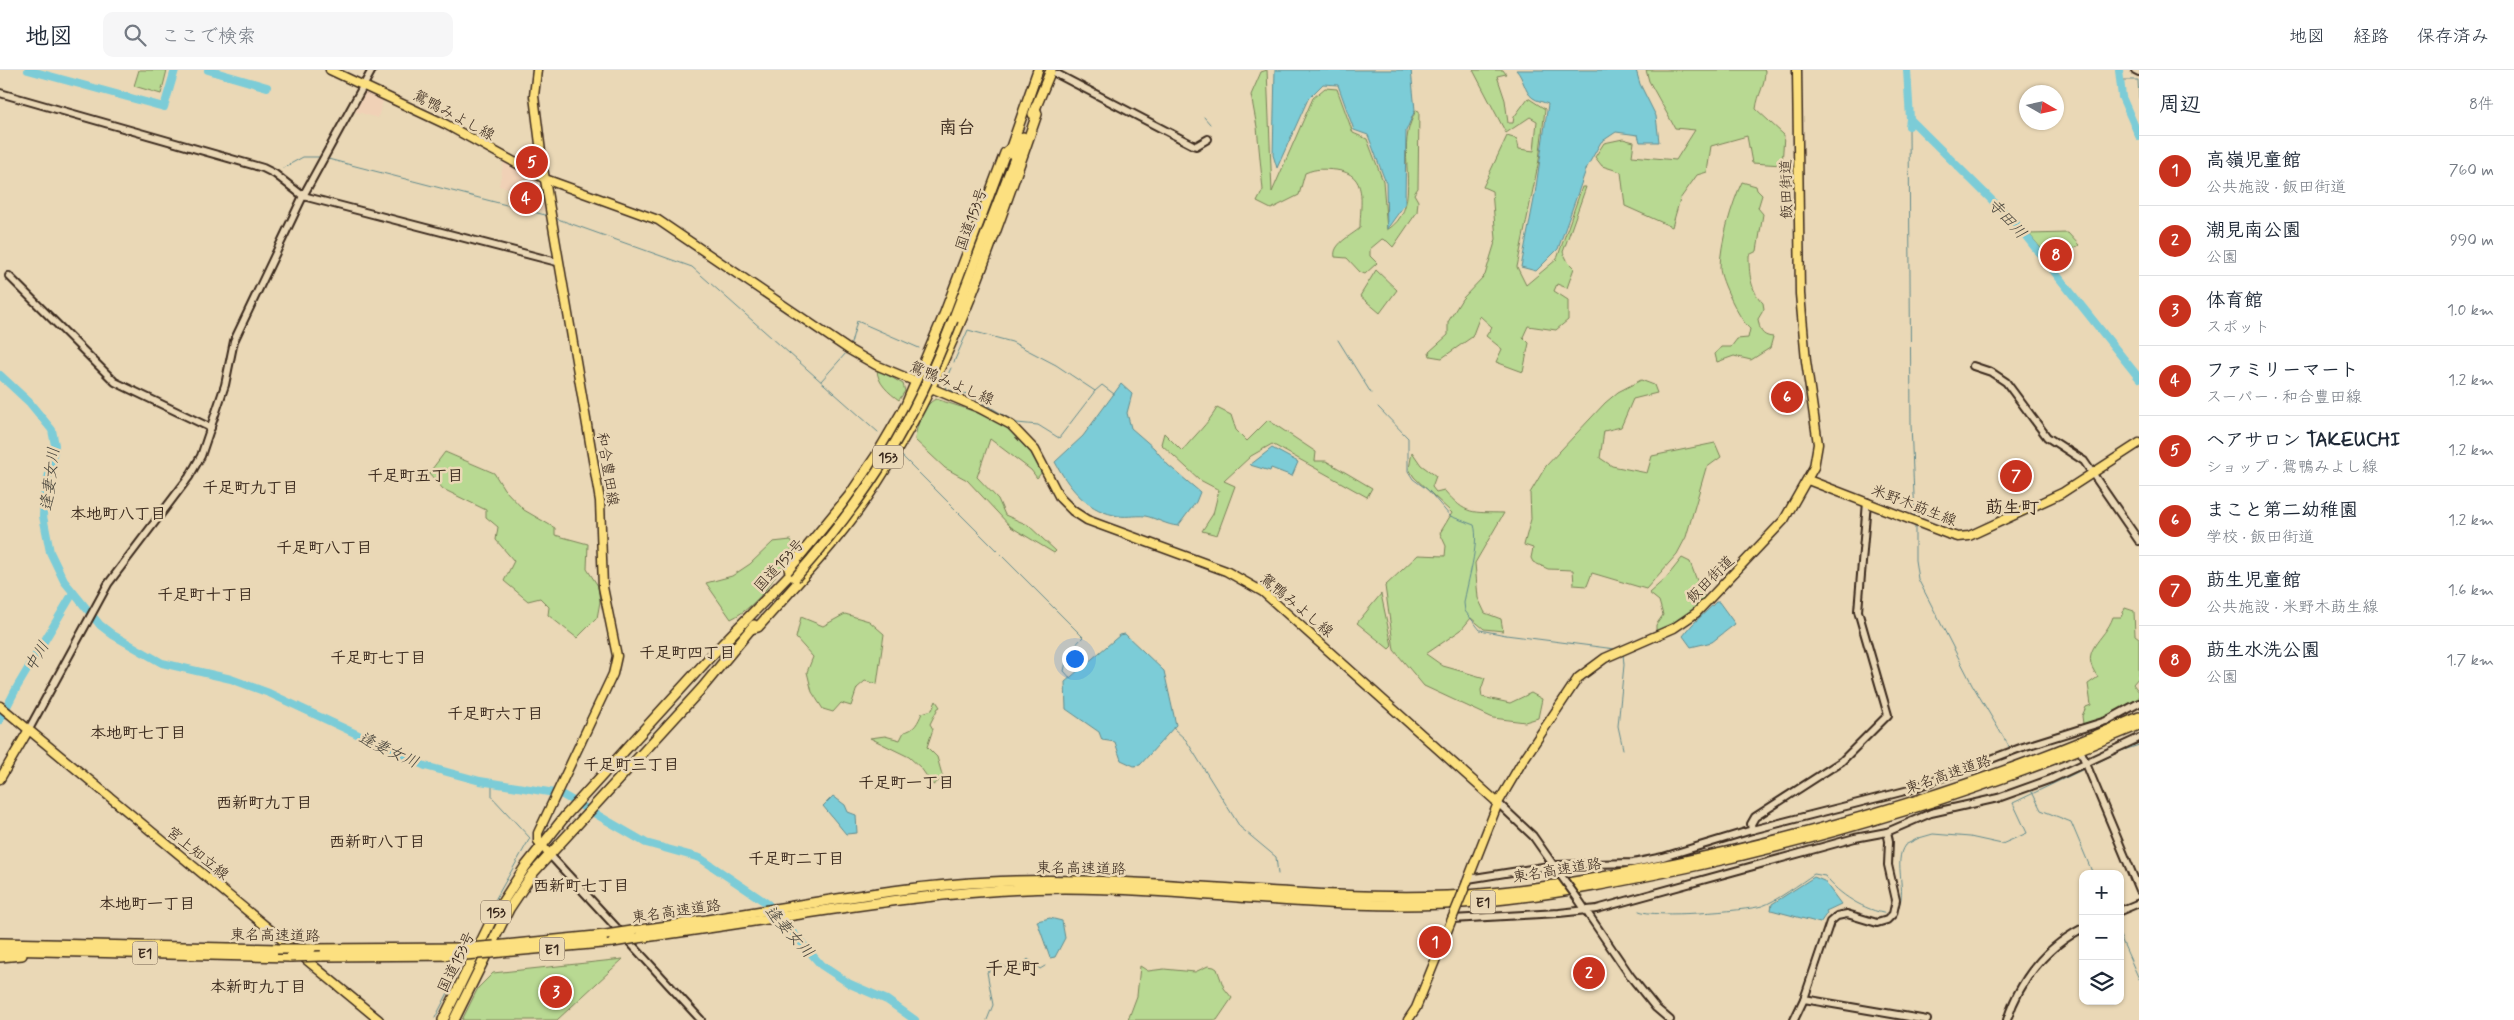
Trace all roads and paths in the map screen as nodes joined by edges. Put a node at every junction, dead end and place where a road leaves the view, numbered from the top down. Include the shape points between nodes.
1 (330, 70) edge
2 (372, 70) edge
3 (537, 70) edge
4 (1038, 70) edge
5 (1797, 70) edge
6 (2135, 70) edge
7 (1054, 72) edge
8 (2139, 72) edge
9 (363, 86) junction
10 (0, 93) edge
11 (1035, 108) junction
12 (1208, 139) dead end
13 (1010, 148) junction
14 (545, 179) junction
15 (303, 196) junction
16 (558, 262) junction
17 (9, 276) dead end
18 (951, 319) junction
19 (1973, 366) dead end
20 (916, 382) junction
21 (931, 388) junction
22 (211, 428) junction
23 (2139, 443) edge
24 (2094, 473) junction
25 (1808, 480) junction
26 (1867, 502) junction
27 (2139, 541) edge
28 (741, 627) junction
29 (751, 629) junction
30 (2139, 703) edge
31 (1, 707) edge
32 (2139, 716) edge
33 (2139, 725) edge
34 (28, 731) junction
35 (2139, 738) edge
36 (2082, 754) dead end
37 (2085, 763) junction
38 (0, 779) edge
39 (1498, 803) junction
40 (1752, 830) junction
41 (1887, 832) junction
42 (542, 845) junction
43 (549, 854) junction
44 (1554, 865) junction
45 (1468, 881) junction
46 (2139, 890) edge
47 (2139, 903) edge
48 (804, 909) junction
49 (2124, 909) edge
50 (1586, 911) junction
51 (1452, 918) junction
52 (2079, 931) edge
53 (0, 943) edge
54 (0, 950) edge
55 (467, 952) junction
56 (153, 953) junction
57 (0, 957) edge
58 (1804, 999) junction
59 (371, 1017) edge
60 (380, 1020) edge
61 (443, 1020) edge
62 (454, 1020) edge
63 (701, 1020) edge
64 (1408, 1020) edge
65 (1670, 1020) edge
66 (1794, 1020) edge
67 (1927, 1020) edge
68 (2007, 1020) edge

1 - 9 main road, 鴛鴨みよし線
2 - 9 street
3 - 14 main road, 和合豊田線 via 534,96
4 - 13 highway, 国道153号 / 153
5 - 25 main road, 飯田街道 via 1800,299 1818,444
6 - 8 street
7 - 11 highway, 国道153号 / 153
7 - 12 street via 1193,145
9 - 14 main road, 鴛鴨みよし線 via 445,124
9 - 15 street
10 - 15 street via 263,168
11 - 18 highway, 国道153号 / 153
11 - 21 highway via 1037,114 993,237
13 - 18 highway, 国道153号 / 153
13 - 20 highway via 1005,153
14 - 16 main road, 和合豊田線
14 - 20 main road, 鴛鴨みよし線 via 658,220 848,349
15 - 16 street
15 - 22 street via 234,341 225,385
16 - 42 main road, 和合豊田線 via 600,501 603,587 617,656 613,674 537,837
17 - 22 street via 115,382
18 - 28 highway, 国道153号 / 153 via 916,395 878,464 836,521
18 - 29 highway, 国道153号 / 153, bridge via 926,386 884,464 842,522
19 - 24 street via 2006,382 2047,437 2081,458
20 - 21 main road, 鴛鴨みよし線
20 - 28 highway via 894,427 849,496 745,618
21 - 29 highway via 909,431 860,508 764,620
21 - 39 main road, 鴛鴨みよし線 via 994,416 1016,430 1035,450 1060,498 1087,520 1226,571 1263,592
22 - 34 street via 189,477 108,584
23 - 24 main road, 米野木莇生線
24 - 26 main road, 米野木莇生線 via 2050,499 1970,536 1948,534
24 - 27 street
25 - 26 main road, 米野木莇生線
25 - 39 main road, 飯田街道 via 1779,526 1696,613 1674,628 1605,658 1578,678 1548,720
26 - 40 street via 1858,611 1888,715 1842,761 1755,817
28 - 42 highway, 国道153号 / 153 via 690,679
29 - 43 highway, 国道153号 / 153 via 702,688
30 - 40 street via 2106,721 2029,744 1909,790
31 - 34 main road, 宮上知立線
32 - 48 highway, 東名高速道路 / E1 via 2011,767 1840,822 1694,859 1539,888 1447,896 1361,896 1127,882 1014,881 940,886
33 - 48 highway, 東名高速道路 / E1 via 2016,773 1842,829 1695,866 1540,895 1481,902 1361,904 1129,889 1037,888
34 - 38 main road
34 - 59 main road, 宮上知立線
35 - 37 street
36 - 37 street
37 - 41 street via 1998,798 1931,813
37 - 46 street
39 - 44 street via 1533,836
39 - 45 main road, 飯田街道
40 - 44 street via 1642,862
41 - 50 street via 1854,838
41 - 58 street via 1895,910 1887,920 1877,923 1847,914 1833,918 1826,929
42 - 43 main road
42 - 61 highway, 国道153号 / 153 via 497,910
43 - 62 highway, 国道153号 / 153 via 509,909
43 - 63 street
44 - 45 street
44 - 50 street, bridge
45 - 51 main road, 飯田街道, bridge
47 - 49 street
48 - 55 highway, 東名高速道路 / E1, bridge via 634,935
50 - 51 street
50 - 65 street via 1631,977
51 - 64 main road, 飯田街道 via 1416,1008
52 - 68 street via 2058,944 2036,966 2018,990
53 - 55 highway, 東名高速道路 / E1, bridge
54 - 56 highway, 東名高速道路 / E1
55 - 56 highway, 東名高速道路 / E1, bridge via 290,957
56 - 57 highway
58 - 66 street
58 - 67 street
59 - 60 main road, 宮上知立線

